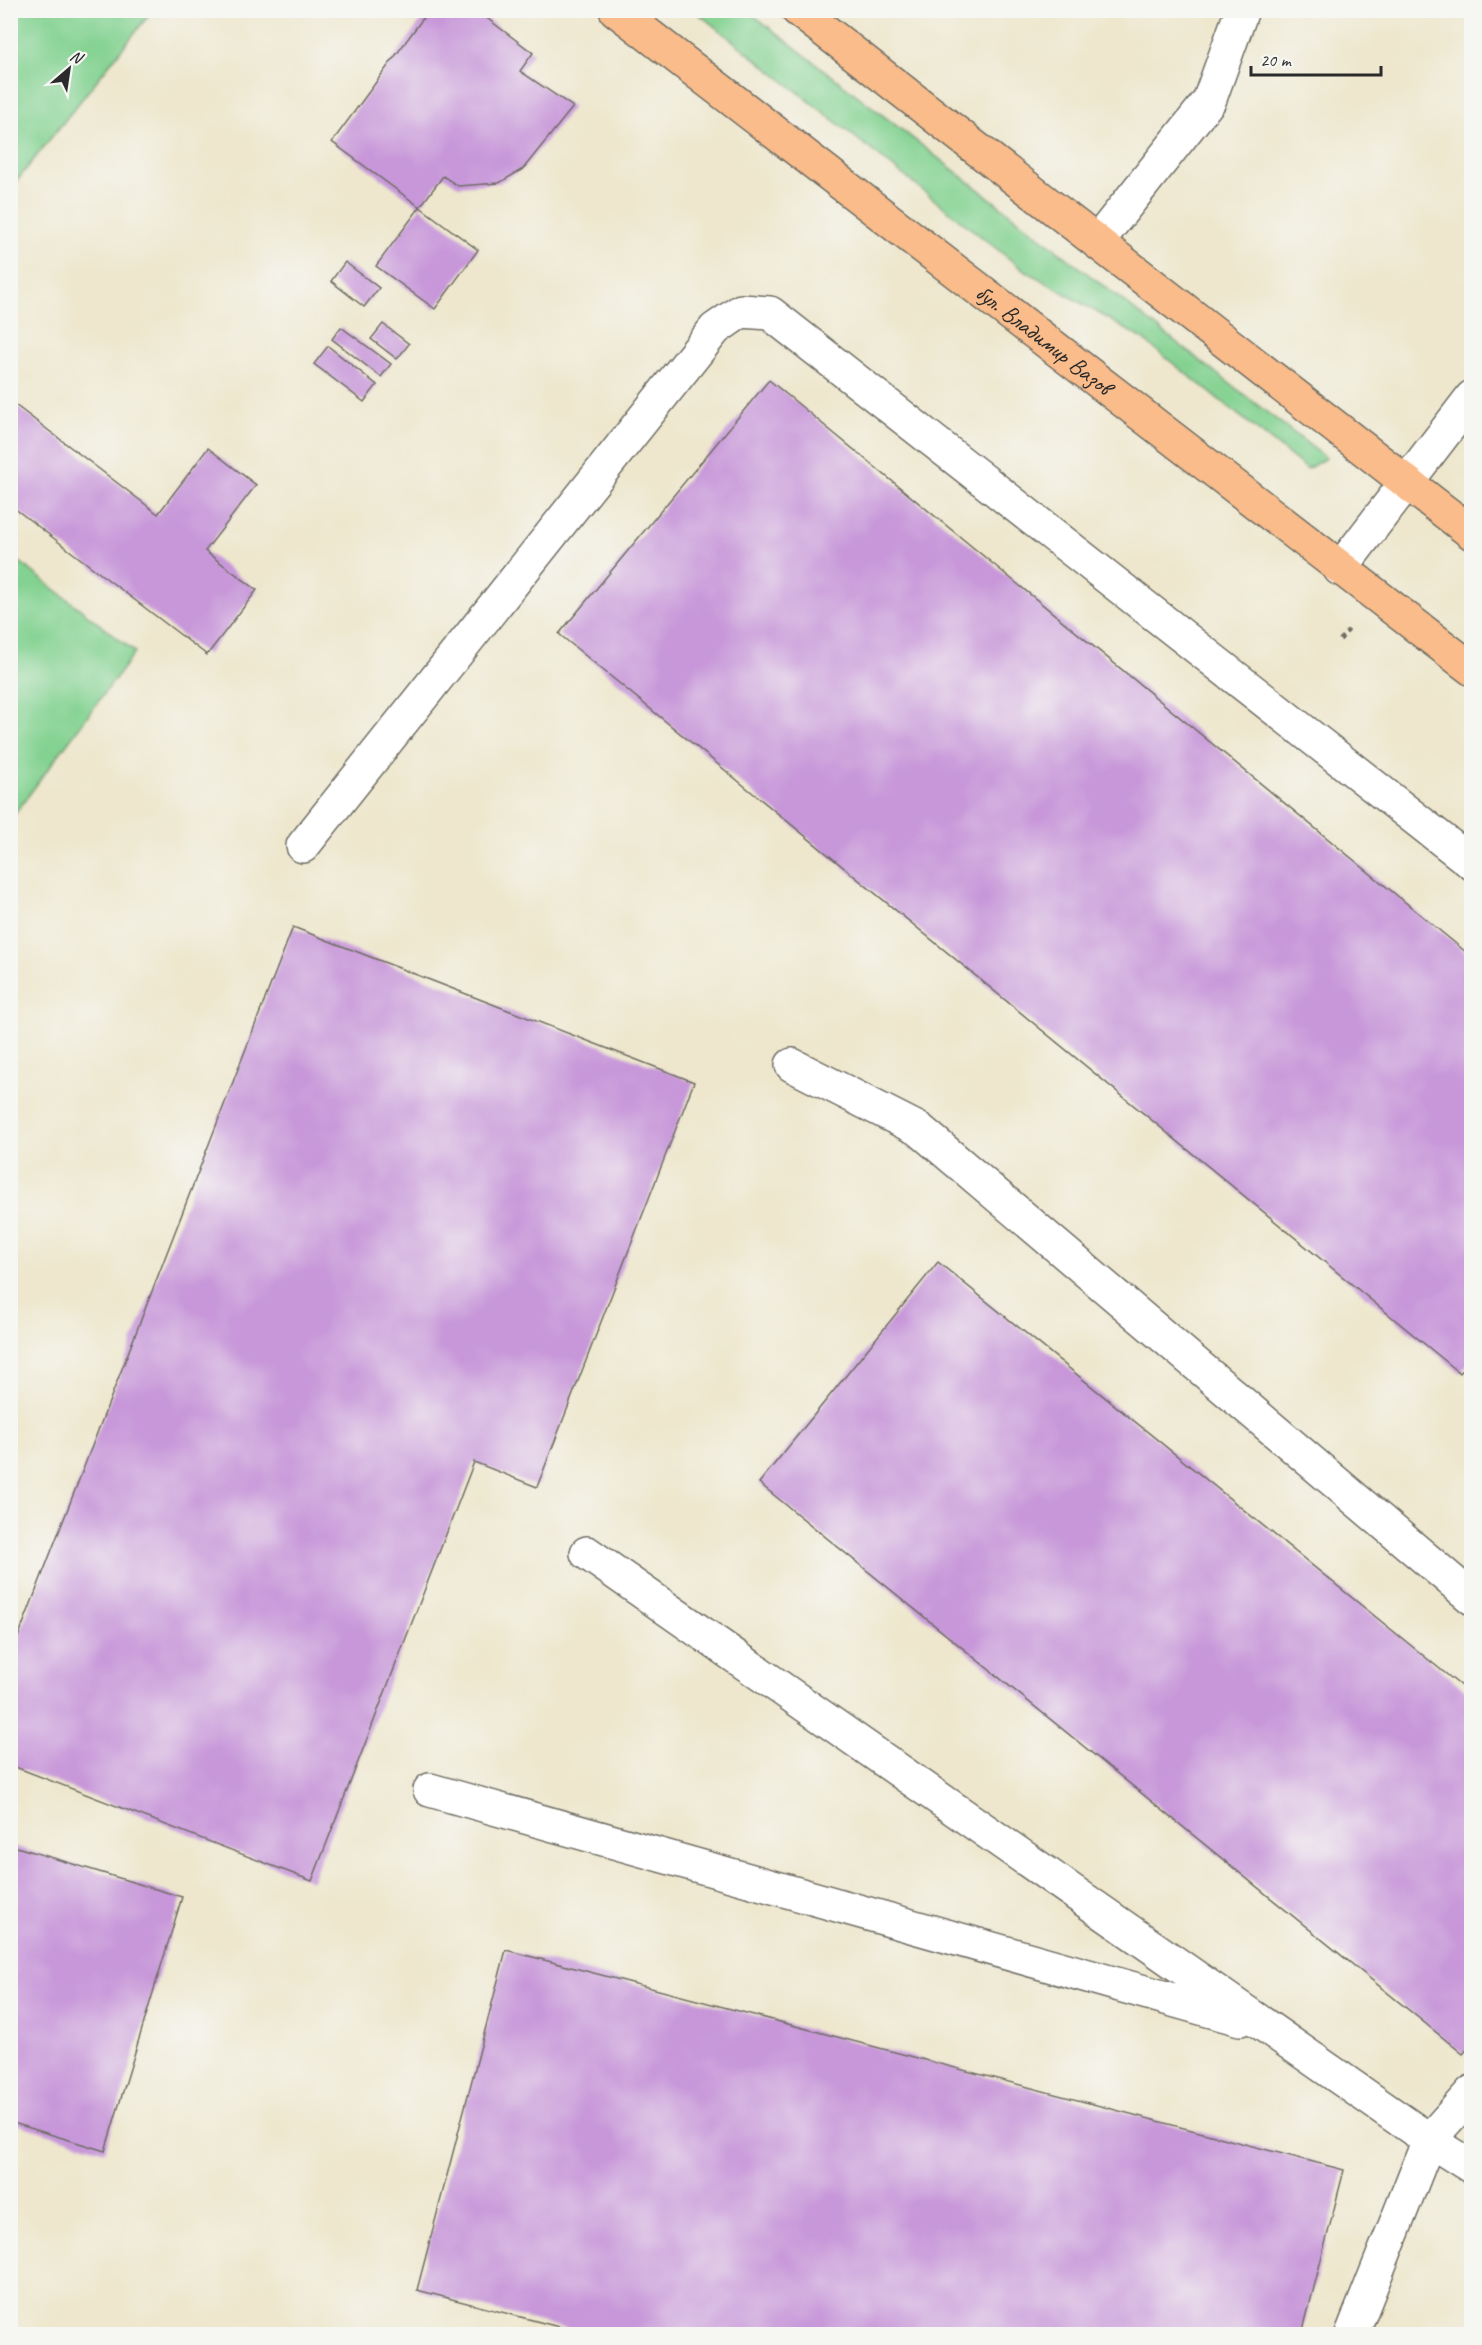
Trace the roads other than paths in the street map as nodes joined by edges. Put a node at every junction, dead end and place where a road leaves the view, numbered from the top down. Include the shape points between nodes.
1 (616, 10) edge
2 (798, 10) edge
3 (1242, 10) edge
4 (1097, 242) junction
5 (1472, 397) edge
6 (1406, 482) junction
7 (1472, 533) edge
8 (1340, 569) junction
9 (1472, 669) edge
10 (303, 846) dead end
11 (1472, 863) edge
12 (792, 1065) dead end
13 (586, 1553) dead end
14 (1472, 1598) edge
15 (430, 1790) dead end
16 (1266, 2026) junction
17 (1472, 2092) edge
18 (1429, 2140) junction
19 (1472, 2167) edge
20 (1352, 2334) edge

1 - 8 main road, бул. Владимир Вазов
2 - 4 main road
3 - 4 lane via 1209,101
4 - 6 main road
5 - 6 lane
6 - 7 main road
6 - 8 lane
8 - 9 main road, бул. Владимир Вазов
10 - 11 lane via 715,329 741,311 770,313
12 - 14 lane via 920,1130
13 - 16 lane
15 - 16 lane
16 - 18 lane
17 - 18 lane
18 - 19 lane
18 - 20 lane

